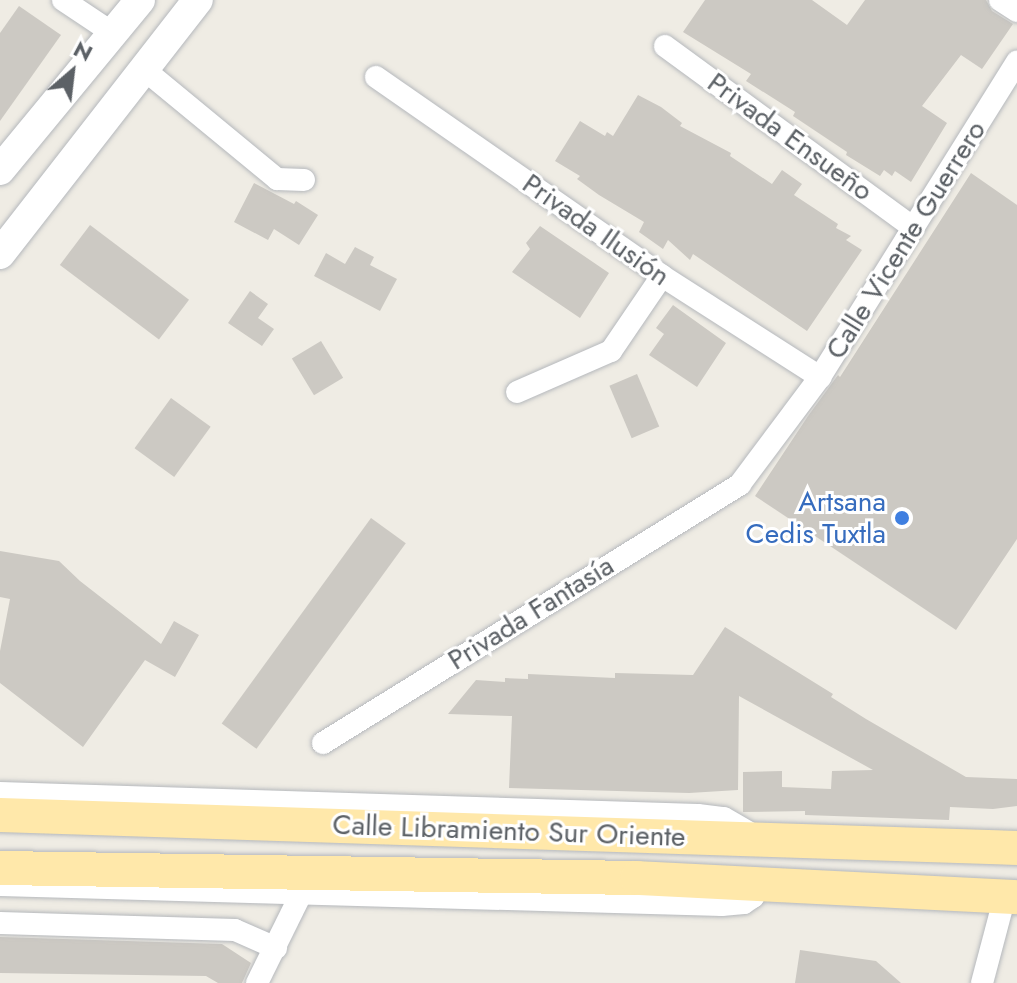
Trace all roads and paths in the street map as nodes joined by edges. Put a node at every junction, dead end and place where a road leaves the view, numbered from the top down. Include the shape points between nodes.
1 (63, 0) edge
2 (140, 0) edge
3 (198, 0) edge
4 (1000, 0) edge
5 (1017, 11) edge
6 (114, 34) junction
7 (665, 46) dead end
8 (1017, 62) edge
9 (146, 71) junction
10 (376, 77) dead end
11 (32, 133) junction
12 (69, 167) junction
13 (0, 170) edge
14 (304, 180) dead end
15 (914, 228) junction
16 (0, 254) edge
17 (662, 276) junction
18 (820, 377) junction
19 (517, 392) dead end
20 (740, 484) joint
21 (323, 743) dead end
22 (0, 793) edge
23 (0, 815) edge
24 (760, 841) junction
25 (1017, 848) edge
26 (0, 868) edge
27 (762, 883) junction
28 (0, 885) edge
29 (302, 892) junction
30 (1011, 897) edge
31 (0, 923) edge
32 (276, 948) junction
33 (257, 983) edge
34 (982, 983) edge

1 - 6 street
2 - 6 main road
3 - 9 main road
4 - 5 street
6 - 11 main road
7 - 15 street, Privada Ensueño
8 - 15 street, Calle Vicente Guerrero
9 - 12 main road
9 - 14 street via 277,179
10 - 17 street, Privada Ilusión
11 - 12 main road
11 - 13 main road
12 - 16 main road
15 - 18 street, Calle Vicente Guerrero
17 - 18 street, Privada Ilusión
17 - 19 street via 611,351
18 - 20 street, Calle Vicente Guerrero
20 - 21 street, Privada Fantasía
22 - 24 street via 698,815 740,824
23 - 24 main road, Calle Libramiento Sur Oriente
24 - 25 main road, Calle Libramiento Sur Oriente
26 - 27 main road, Calle Libramiento Sur Oriente
27 - 29 street via 744,903 722,905
27 - 30 main road, Calle Libramiento Sur Oriente
28 - 29 street
29 - 32 street
30 - 34 street
31 - 32 street via 235,930
32 - 33 street

